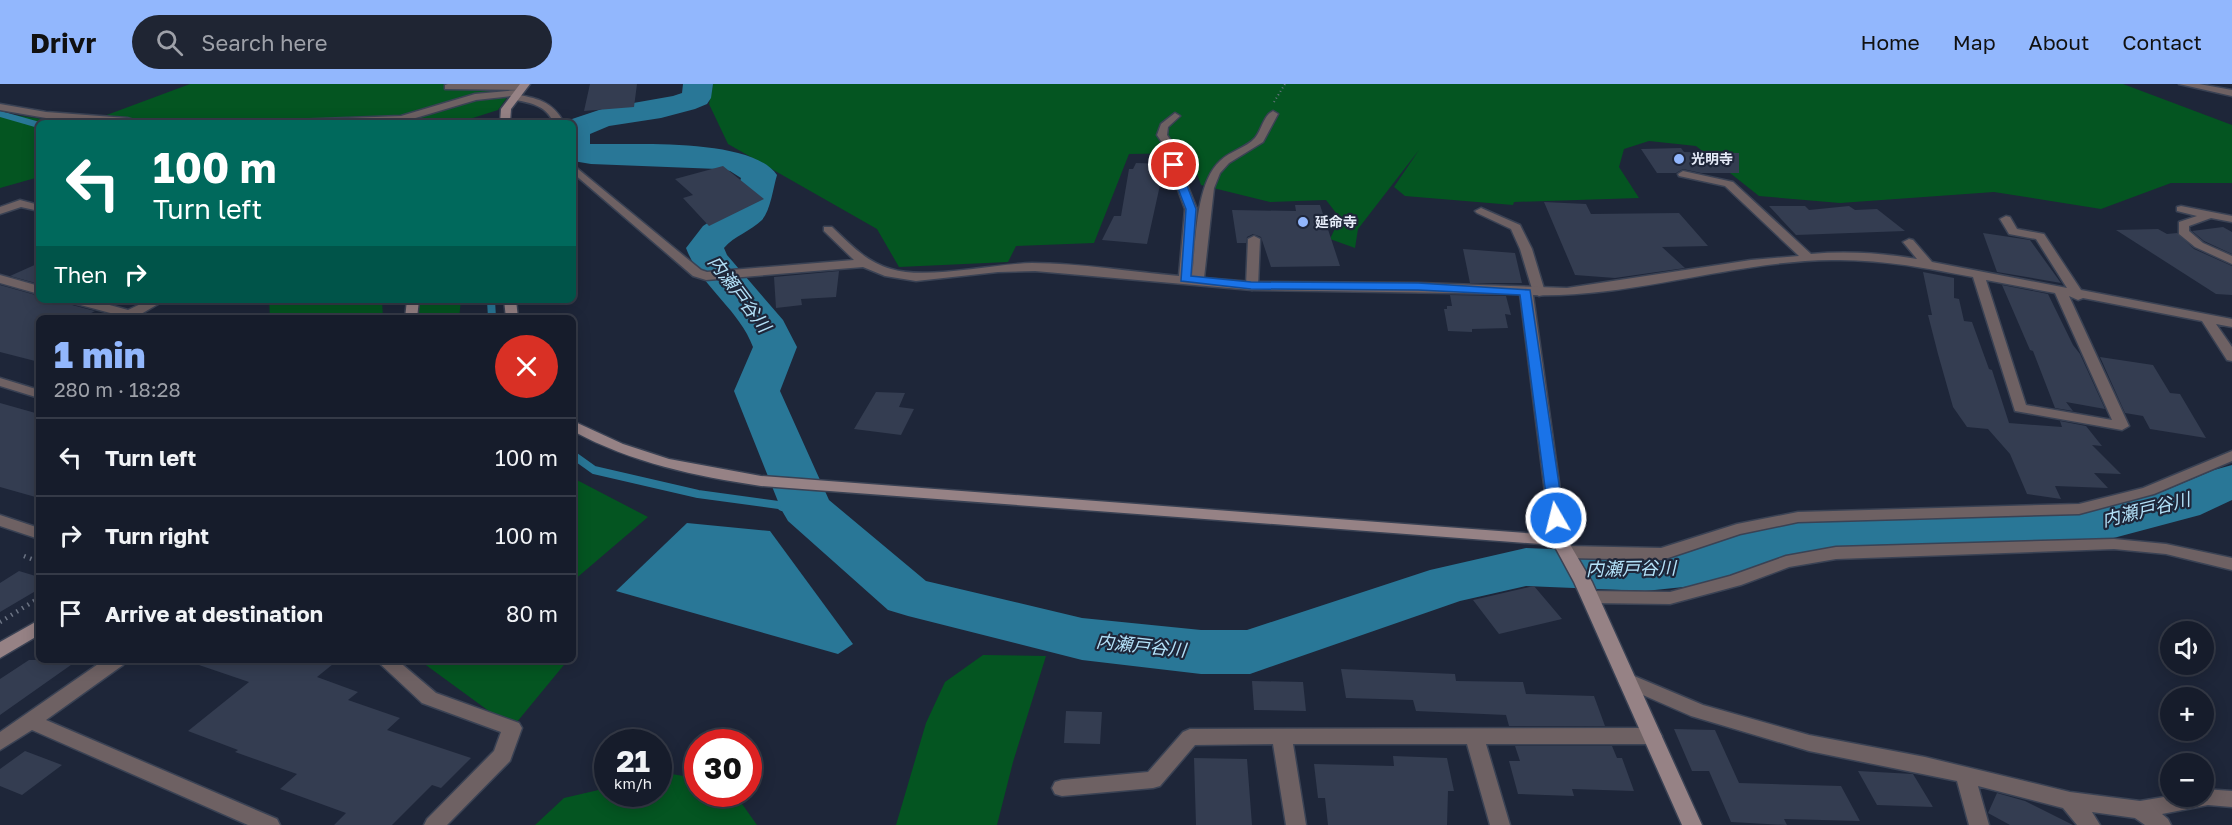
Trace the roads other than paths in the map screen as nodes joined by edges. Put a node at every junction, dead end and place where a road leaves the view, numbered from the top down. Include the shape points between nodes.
1 (2184, 84) edge
2 (2209, 84) edge
3 (448, 87) dead end
4 (521, 88) edge
5 (2232, 93) edge
6 (0, 107) edge
7 (1272, 114) dead end
8 (1175, 116) dead end
9 (129, 120) edge
10 (376, 120) edge
11 (505, 120) edge
12 (557, 120) edge
13 (576, 171) edge
14 (1683, 174) dead end
15 (36, 207) edge
16 (2181, 209) dead end
17 (0, 211) edge
18 (1480, 211) dead end
19 (2210, 215) junction
20 (2006, 219) dead end
21 (2232, 219) edge
22 (828, 229) dead end
23 (1254, 239) dead end
24 (1909, 242) dead end
25 (1808, 258) junction
26 (2232, 260) edge
27 (864, 263) junction
28 (1927, 264) junction
29 (1978, 275) junction
30 (0, 279) edge
31 (1191, 279) junction
32 (1252, 286) junction
33 (36, 289) edge
34 (1532, 292) junction
35 (2061, 292) junction
36 (2078, 296) junction
37 (88, 303) edge
38 (153, 303) edge
39 (130, 314) junction
40 (133, 315) edge
41 (2206, 318) junction
42 (2232, 323) edge
43 (2232, 357) edge
44 (0, 382) edge
45 (36, 393) edge
46 (576, 427) edge
47 (2232, 456) edge
48 (0, 520) edge
49 (36, 533) edge
50 (1563, 546) junction
51 (2232, 564) edge
52 (1587, 590) junction
53 (36, 628) edge
54 (0, 651) edge
55 (113, 663) edge
56 (388, 663) edge
57 (1627, 680) junction
58 (30, 721) junction
59 (1282, 736) junction
60 (1474, 736) junction
61 (1652, 736) junction
62 (0, 742) edge
63 (1965, 775) junction
64 (1062, 788) dead end
65 (2232, 799) edge
66 (2070, 801) junction
67 (2140, 810) junction
68 (270, 825) edge
69 (434, 825) edge
70 (1296, 825) edge
71 (1500, 825) edge
72 (1692, 825) edge
73 (1979, 825) edge
74 (2090, 825) edge
75 (2161, 825) edge

1 - 5 street
2 - 5 street
3 - 4 street
4 - 10 street via 402,119
4 - 11 street via 506,109
4 - 12 street via 551,108
6 - 9 street via 18,112
7 - 31 street via 1259,140 1225,161 1215,172
8 - 31 street via 1164,123 1161,134 1176,155 1174,165 1191,209
13 - 27 street via 697,273
14 - 25 street via 1729,184
15 - 17 street via 20,203
16 - 19 street
18 - 34 street via 1516,227 1526,249
19 - 21 street
19 - 26 street via 2183,224 2183,232 2199,245
20 - 36 street via 2013,232 2040,236
22 - 27 street
23 - 32 street
24 - 28 street
25 - 28 street via 1891,258
25 - 34 street via 1579,290
27 - 31 street via 889,273 916,277 1035,267
28 - 29 street
29 - 35 street
29 - 35 street via 2020,408 2122,426
30 - 33 street
31 - 32 street
32 - 34 street
34 - 50 street
35 - 36 street
36 - 41 street
37 - 39 street
38 - 39 street
39 - 40 street
41 - 42 street
41 - 43 street
44 - 45 street
46 - 50 street via 618,449 658,463 761,481
47 - 50 street via 2148,491 2079,509 1798,517 1737,529 1662,555
48 - 49 street
50 - 52 street
51 - 52 street via 2166,549 2114,544 1836,553 1786,562 1735,581 1670,598
52 - 57 street
53 - 54 street
55 - 58 street
56 - 69 street via 429,698 512,728 503,755
57 - 61 street
57 - 63 street via 1698,711 1809,743
58 - 62 street
58 - 68 street
59 - 60 street
59 - 64 street via 1190,736 1153,780
59 - 70 street
60 - 61 street
60 - 71 street
61 - 72 street
63 - 66 street
63 - 73 street
65 - 67 street via 2208,797
66 - 67 street
66 - 74 street
67 - 75 street

